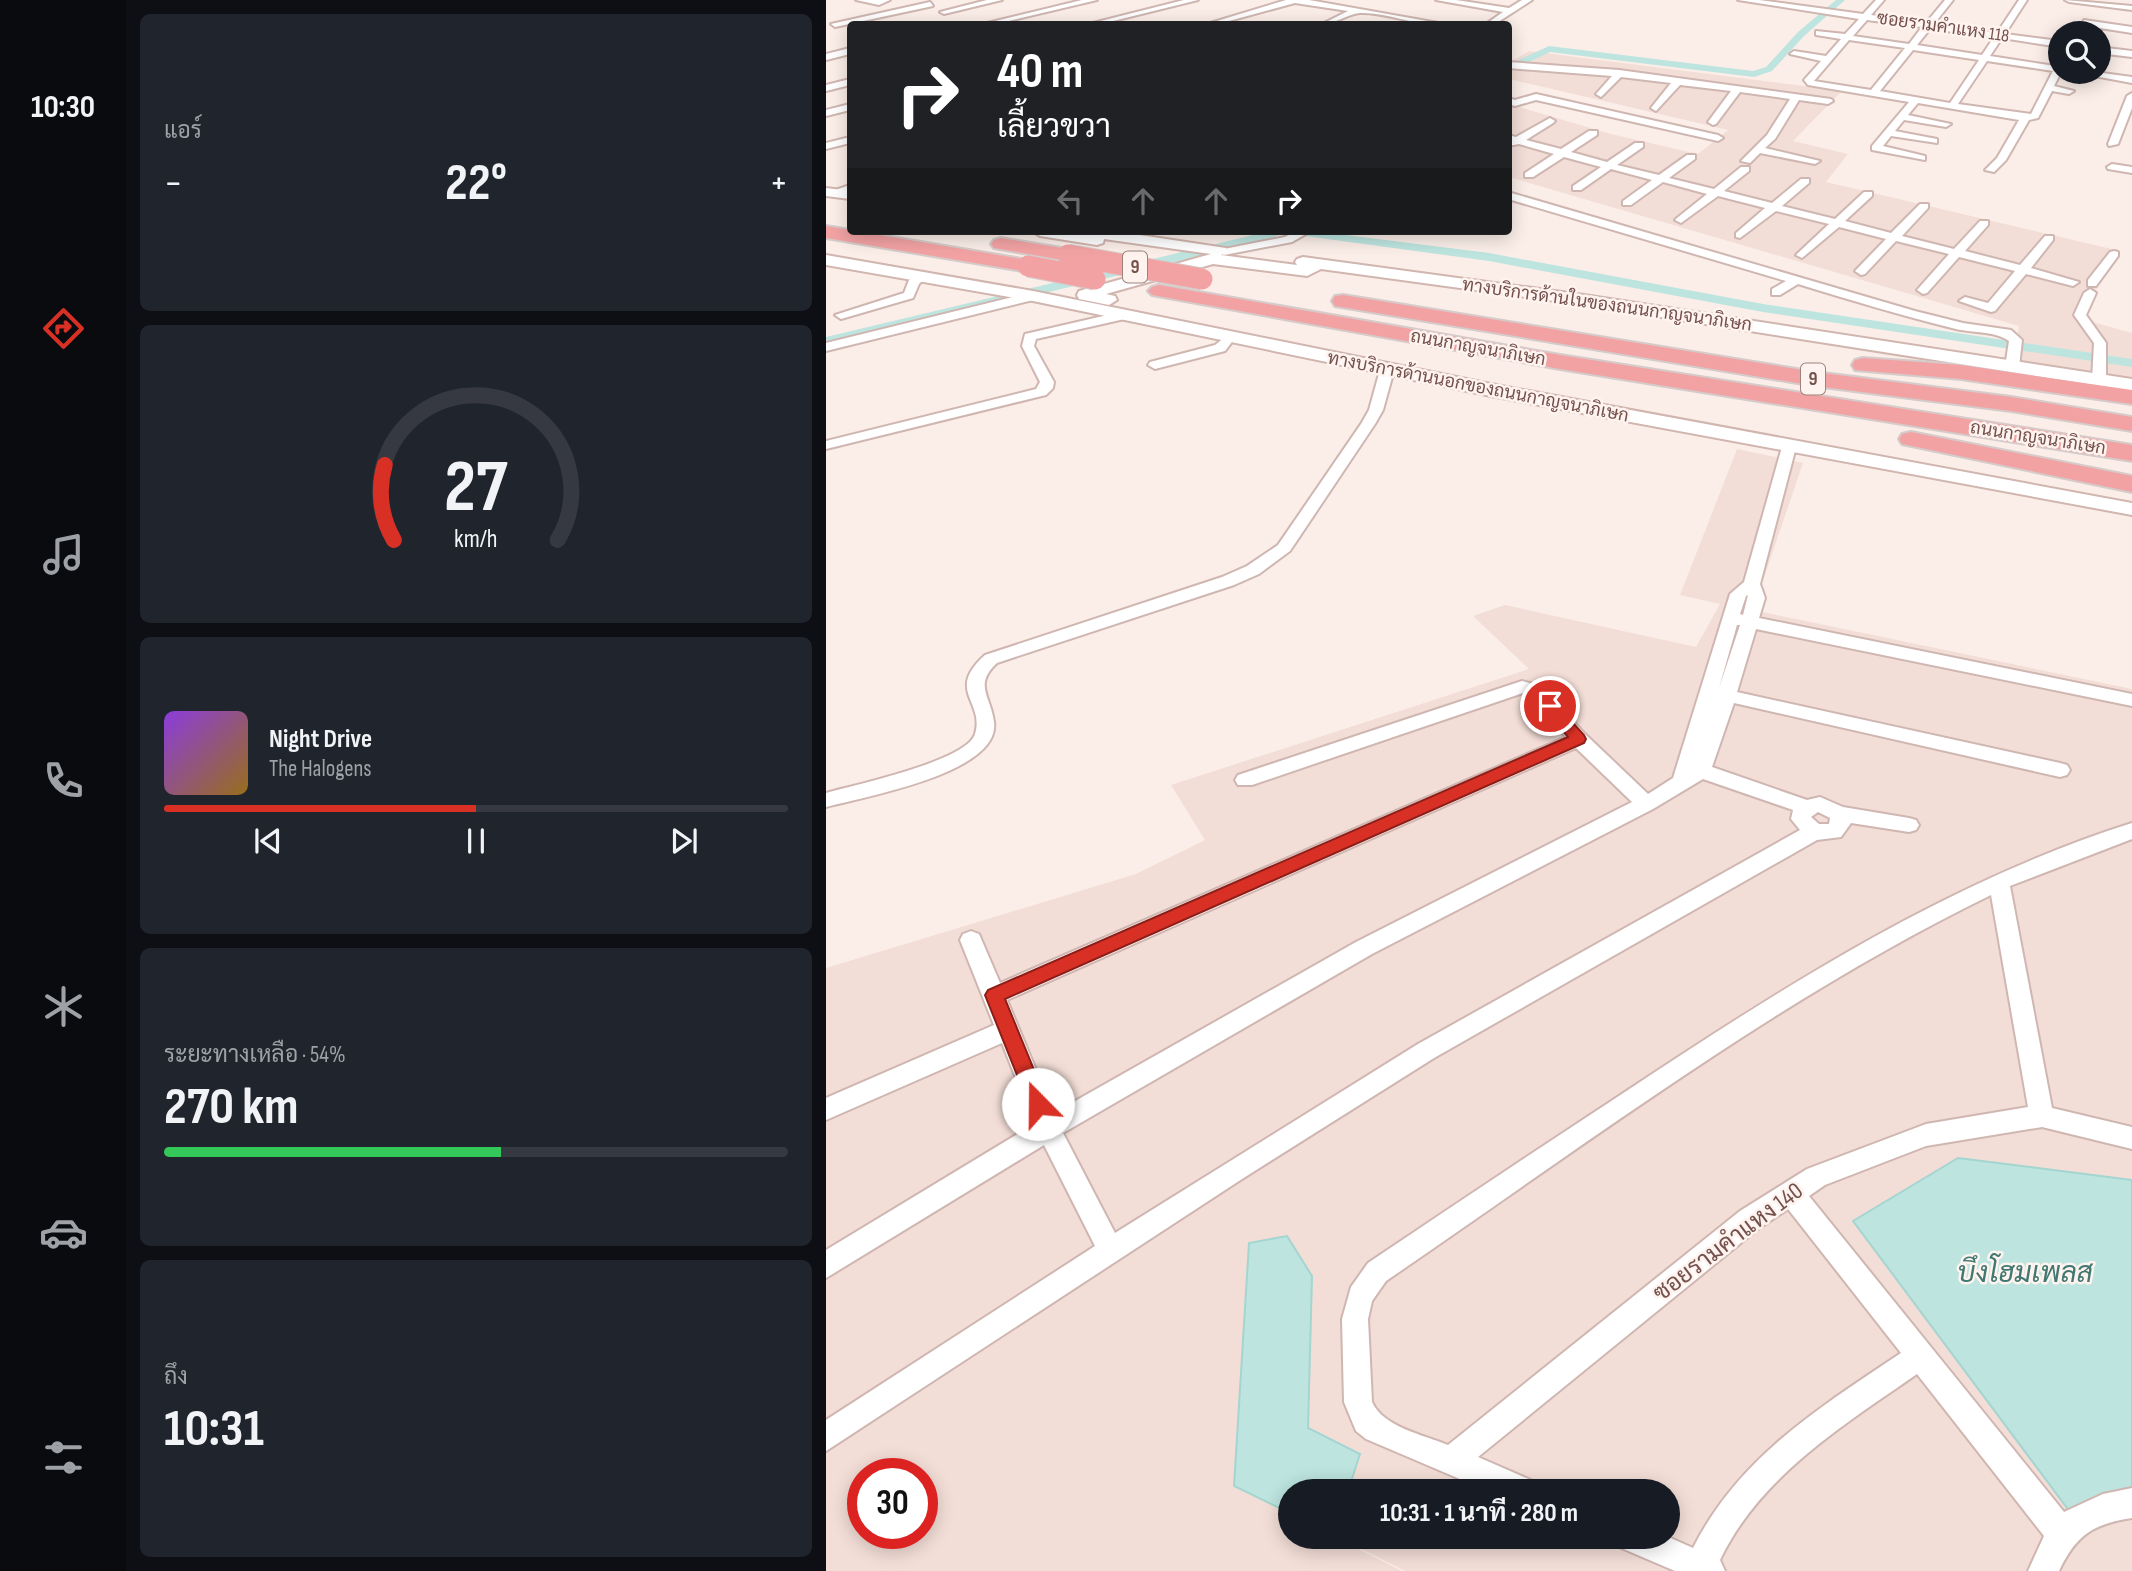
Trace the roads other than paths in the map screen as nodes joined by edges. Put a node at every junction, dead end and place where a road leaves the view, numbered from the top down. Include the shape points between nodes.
1 (860, 0) edge
2 (904, 0) edge
3 (998, 0) edge
4 (1093, 0) edge
5 (1194, 0) edge
6 (1294, 0) edge
7 (1440, 0) edge
8 (1528, 0) edge
9 (1742, 0) edge
10 (1794, 0) edge
11 (1880, 0) edge
12 (1949, 0) edge
13 (2022, 0) edge
14 (2068, 0) edge
15 (882, 1) edge
16 (926, 2) edge
17 (2096, 2) edge
18 (1787, 6) junction
19 (2132, 8) edge
20 (1358, 10) junction
21 (1511, 11) junction
22 (944, 12) junction
23 (1864, 16) junction
24 (961, 20) dead end
25 (847, 21) edge
26 (847, 21) edge
27 (1000, 21) edge
28 (1106, 21) edge
29 (1221, 21) edge
30 (1332, 21) edge
31 (1408, 21) edge
32 (1495, 21) edge
33 (2085, 21) edge
34 (835, 24) dead end
35 (1930, 25) junction
36 (2111, 27) edge
37 (2132, 30) edge
38 (1819, 33) dead end
39 (1998, 35) junction
40 (1848, 37) junction
41 (2048, 42) edge
42 (1911, 46) junction
43 (847, 52) edge
44 (2111, 52) edge
45 (1794, 54) dead end
46 (2132, 54) edge
47 (826, 57) edge
48 (1828, 59) junction
49 (1981, 61) junction
50 (1514, 66) edge
51 (2048, 66) edge
52 (1996, 67) dead end
53 (1550, 70) junction
54 (1619, 73) junction
55 (2111, 77) edge
56 (2132, 80) edge
57 (1678, 81) junction
58 (1540, 82) dead end
59 (847, 83) edge
60 (2050, 84) edge
61 (826, 88) edge
62 (1737, 90) junction
63 (2046, 92) junction
64 (1874, 93) junction
65 (1514, 94) edge
66 (1601, 94) dead end
67 (2067, 95) dead end
68 (2132, 96) edge
69 (1796, 97) junction
70 (1916, 100) junction
71 (1828, 101) dead end
72 (1953, 105) junction
73 (847, 108) edge
74 (1656, 108) dead end
75 (826, 113) edge
76 (1901, 117) junction
77 (2025, 118) junction
78 (1550, 121) dead end
79 (1713, 122) dead end
80 (1946, 124) dead end
81 (1593, 133) dead end
82 (1888, 133) junction
83 (1718, 138) dead end
84 (847, 141) edge
85 (1933, 141) dead end
86 (1512, 142) edge
87 (2113, 144) dead end
88 (1639, 145) dead end
89 (826, 146) edge
90 (1758, 150) junction
91 (1564, 153) junction
92 (1691, 157) dead end
93 (1921, 158) dead end
94 (1815, 161) dead end
95 (1610, 166) junction
96 (2112, 167) dead end
97 (1990, 170) dead end
98 (2132, 170) edge
99 (1529, 175) dead end
100 (1661, 179) junction
101 (1805, 181) dead end
102 (1577, 188) dead end
103 (847, 189) edge
104 (829, 192) edge
105 (1716, 193) junction
106 (1868, 194) dead end
107 (847, 196) edge
108 (1512, 196) edge
109 (1627, 203) dead end
110 (1924, 206) dead end
111 (1772, 207) junction
112 (1557, 209) junction
113 (826, 215) edge
114 (1543, 217) dead end
115 (1587, 217) junction
116 (847, 218) edge
117 (1681, 220) dead end
118 (1836, 223) junction
119 (1984, 223) dead end
120 (1567, 229) dead end
121 (826, 232) edge
122 (1644, 234) junction
123 (947, 235) edge
124 (1065, 235) edge
125 (1105, 235) edge
126 (1297, 235) edge
127 (1740, 235) dead end
128 (1894, 237) junction
129 (2049, 238) dead end
130 (1147, 242) joint
131 (1676, 244) junction
132 (1627, 246) dead end
133 (1223, 251) junction
134 (826, 252) edge
135 (1958, 254) junction
136 (2114, 254) dead end
137 (1660, 255) dead end
138 (1802, 255) dead end
139 (826, 260) edge
140 (890, 264) junction
141 (1319, 264) junction
142 (1746, 264) junction
143 (2024, 270) junction
144 (1861, 271) dead end
145 (1731, 275) dead end
146 (920, 276) junction
147 (1798, 279) junction
148 (2091, 288) junction
149 (1001, 289) junction
150 (1923, 290) dead end
151 (1776, 292) dead end
152 (1296, 294) dead end
153 (1036, 295) junction
154 (1322, 298) dead end
155 (1965, 301) dead end
156 (841, 315) dead end
157 (1125, 316) junction
158 (1173, 320) junction
159 (1495, 325) junction
160 (1229, 338) junction
161 (826, 347) edge
162 (2014, 354) junction
163 (1560, 362) junction
164 (1156, 365) dead end
165 (1387, 370) junction
166 (2099, 376) junction
167 (2132, 385) edge
168 (2132, 397) edge
169 (2132, 424) edge
170 (826, 445) edge
171 (1789, 447) junction
172 (2132, 453) edge
173 (2132, 484) edge
174 (2132, 502) edge
175 (2132, 509) edge
176 (1752, 584) junction
177 (1731, 618) junction
178 (1749, 622) junction
179 (1719, 695) junction
180 (2132, 700) edge
181 (1578, 739) junction
182 (968, 753) junction
183 (2060, 770) dead end
184 (1689, 773) junction
185 (1245, 780) dead end
186 (826, 788) edge
187 (826, 800) edge
188 (1646, 804) junction
189 (1807, 807) junction
190 (1839, 814) junction
191 (1909, 825) dead end
192 (2132, 831) edge
193 (1814, 832) junction
194 (1999, 882) junction
195 (971, 940) dead end
196 (995, 995) junction
197 (1008, 1030) junction
198 (826, 1110) edge
199 (2042, 1116) junction
200 (1048, 1129) junction
201 (2132, 1138) edge
202 (1791, 1193) junction
203 (1111, 1251) junction
204 (826, 1265) edge
205 (1921, 1355) junction
206 (826, 1437) edge
207 (1451, 1461) junction
208 (1494, 1479) edge
209 (2132, 1503) edge
210 (2062, 1534) junction
211 (1660, 1549) edge
212 (1705, 1569) edge
213 (2043, 1571) edge

1 - 15 street
2 - 15 street
3 - 22 street
4 - 27 street
5 - 28 street
6 - 20 street
6 - 29 street
7 - 21 street
8 - 21 street
9 - 18 street, ซอยรามคำแหง 118
10 - 18 street
11 - 23 street
12 - 35 street
13 - 39 street
14 - 17 street
16 - 22 street
16 - 25 street
17 - 19 street
17 - 33 street
18 - 23 street, ซอยรามคำแหง 118
20 - 30 street
20 - 31 street
21 - 32 street
22 - 24 street
23 - 35 street, ซอยรามคำแหง 118
23 - 40 street
26 - 34 street
35 - 39 street, ซอยรามคำแหง 118
35 - 42 street
36 - 37 street
38 - 40 street
39 - 41 street, ซอยรามคำแหง 118
39 - 49 street
40 - 42 street
40 - 48 street
42 - 49 street
42 - 64 street
43 - 47 street
44 - 46 street
45 - 48 street
48 - 64 street via 1811,83
49 - 51 street
49 - 52 street
49 - 72 street
50 - 53 street
53 - 54 street
53 - 58 street
54 - 57 street
54 - 66 street
55 - 56 street
57 - 62 street
57 - 74 street
59 - 61 street
60 - 63 street
62 - 69 street
62 - 79 street
63 - 67 street
63 - 77 street via 2035,116
64 - 70 street
65 - 83 street via 1515,103 1536,97
68 - 87 street
69 - 71 street
69 - 90 street via 1772,137
70 - 72 street
70 - 76 street
72 - 77 street
73 - 75 street
76 - 80 street
76 - 82 street
77 - 97 street via 2001,160
78 - 86 street
81 - 91 street
82 - 85 street
82 - 93 street via 1876,149
84 - 89 street
86 - 91 street
88 - 95 street
90 - 94 street
90 - 105 street
91 - 95 street
91 - 99 street
92 - 100 street
95 - 100 street
95 - 102 street
96 - 98 street
100 - 105 street
100 - 109 street
101 - 111 street
103 - 104 street
104 - 107 main road
105 - 111 street
105 - 117 street
106 - 118 street
108 - 112 street
110 - 128 street
111 - 118 street
111 - 127 street
112 - 114 street
112 - 115 street
113 - 116 highway
115 - 120 street
115 - 122 street
118 - 128 street
118 - 138 street
119 - 135 street
121 - 163 highway, ถนนกาญจนาภิเษก / 9, bridge
122 - 131 street
122 - 132 street
123 - 152 highway, 9, bridge
124 - 140 main road via 1143,251 1017,283
125 - 130 main road, ทางบริการด้านในของถนนกาญจนาภิเษก
126 - 133 street
128 - 135 street
128 - 144 street
129 - 143 street
130 - 133 main road, ทางบริการด้านในของถนนกาญจนาภิเษก
131 - 137 street
131 - 142 street
133 - 141 main road, ทางบริการด้านในของถนนกาญจนาภิเษก
134 - 140 main road
135 - 143 street
135 - 150 street
136 - 148 street
139 - 146 main road, ทางบริการด้านนอกของถนนกาญจนาภิเษก
140 - 149 main road
141 - 158 main road via 1307,271 1212,258 1085,295 1172,313 1176,316
141 - 162 main road, ทางบริการด้านในของถนนกาญจนาภิเษก
142 - 145 street
142 - 147 street
143 - 148 street
143 - 155 street via 1991,307
146 - 149 main road, ทางบริการด้านนอกของถนนกาญจนาภิเษก
146 - 156 street via 909,295
147 - 151 street
147 - 162 street via 1950,324 2006,333
148 - 166 street via 2080,315 2100,345
149 - 153 main road, ทางบริการด้านนอกของถนนกาญจนาภิเษก
153 - 157 main road, ทางบริการด้านนอกของถนนกาญจนาภิเษก
153 - 158 main road
153 - 161 street
154 - 159 highway, ถนนกาญจนาภิเษก / 9
157 - 160 main road, ทางบริการด้านนอกของถนนกาญจนาภิเษก
157 - 170 street via 1030,337 1028,346 1047,382 1041,391
158 - 174 main road via 1574,400
159 - 168 highway via 1636,333
159 - 169 highway, ถนนกาญจนาภิเษก / 9 via 1815,379
160 - 164 street via 1220,348
160 - 165 main road, ทางบริการด้านนอกของถนนกาญจนาภิเษก
162 - 166 main road, ทางบริการด้านในของถนนกาญจนาภิเษก
163 - 172 highway, ถนนกาญจนาภิเษก / 9
163 - 173 highway
165 - 171 main road, ทางบริการด้านนอกของถนนกาญจนาภิเษก
165 - 182 street via 1376,410 1284,548 1228,581 991,659 977,670 974,687 986,724 984,735
166 - 167 main road, ทางบริการด้านในของถนนกาญจนาภิเษก
171 - 175 main road, ทางบริการด้านนอกของถนนกาญจนาภิเษก
171 - 176 street
176 - 177 street via 1738,594
176 - 178 street via 1757,598
177 - 178 street
177 - 179 street
178 - 179 street
178 - 180 street
179 - 183 street
179 - 184 street
181 - 185 street via 1535,690 1522,687
181 - 188 street
181 - 196 street
182 - 186 street
182 - 187 street via 942,766
184 - 188 street
184 - 189 street
188 - 200 street via 1364,948
189 - 190 street via 1827,806
189 - 193 street via 1801,819
190 - 191 street
190 - 193 street via 1838,829 1828,834
192 - 194 street
193 - 203 street via 1426,1051
194 - 199 street
194 - 207 street via 1941,910 1754,1018 1377,1272 1360,1296 1355,1319 1361,1412 1376,1429
195 - 196 street
196 - 197 street
197 - 198 street
197 - 200 street
199 - 201 street, ซอยรามคำแหง 140
199 - 202 street, ซอยรามคำแหง 140 via 1926,1135 1816,1177
200 - 203 street
200 - 204 street
202 - 205 street
202 - 207 street, ซอยรามคำแหง 140 via 1749,1220
203 - 206 street
205 - 210 street
205 - 212 street via 1822,1424 1771,1467 1728,1516
207 - 208 street
209 - 210 street via 2090,1514
210 - 213 street
211 - 212 street

